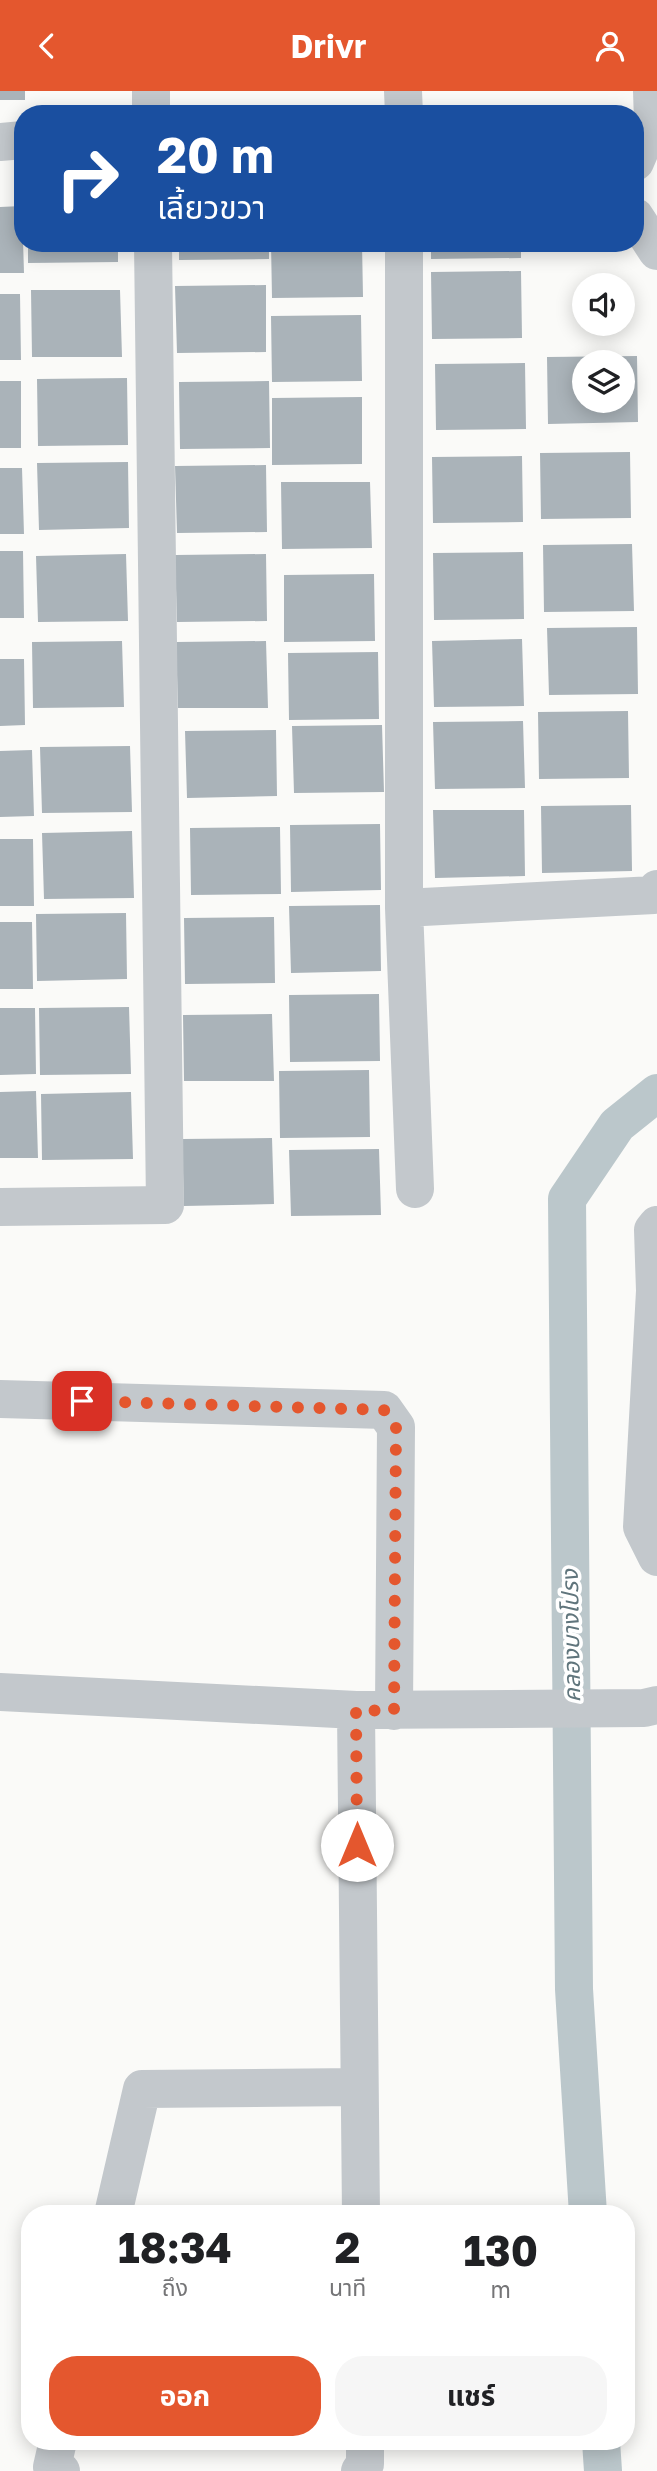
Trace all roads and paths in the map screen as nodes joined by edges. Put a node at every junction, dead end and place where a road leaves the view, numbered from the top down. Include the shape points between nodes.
1 (652, 91) edge
2 (644, 141) edge
3 (644, 231) edge
4 (657, 251) edge
5 (153, 252) edge
6 (404, 252) edge
7 (657, 889) edge
8 (404, 908) junction
9 (415, 1189) dead end
10 (0, 1207) edge
11 (657, 1225) edge
12 (656, 1292) edge
13 (0, 1399) edge
14 (657, 1557) edge
15 (0, 1692) edge
16 (650, 1707) edge
17 (356, 1710) junction
18 (394, 1711) junction
19 (358, 2087) junction
20 (115, 2205) edge
21 (360, 2205) edge
22 (56, 2450) edge
23 (365, 2450) edge
24 (61, 2471) edge
25 (360, 2471) edge

1 - 2 street via 653,120
3 - 4 street
5 - 10 street via 165,1205
6 - 8 street
7 - 8 street via 654,895
8 - 9 street
11 - 12 street via 653,1230
12 - 14 street via 642,1527
13 - 18 street via 384,1410 396,1427
15 - 17 street
16 - 18 street
17 - 18 street
17 - 19 street
19 - 20 street via 142,2089
19 - 21 street
22 - 24 street via 52,2466
23 - 25 street

